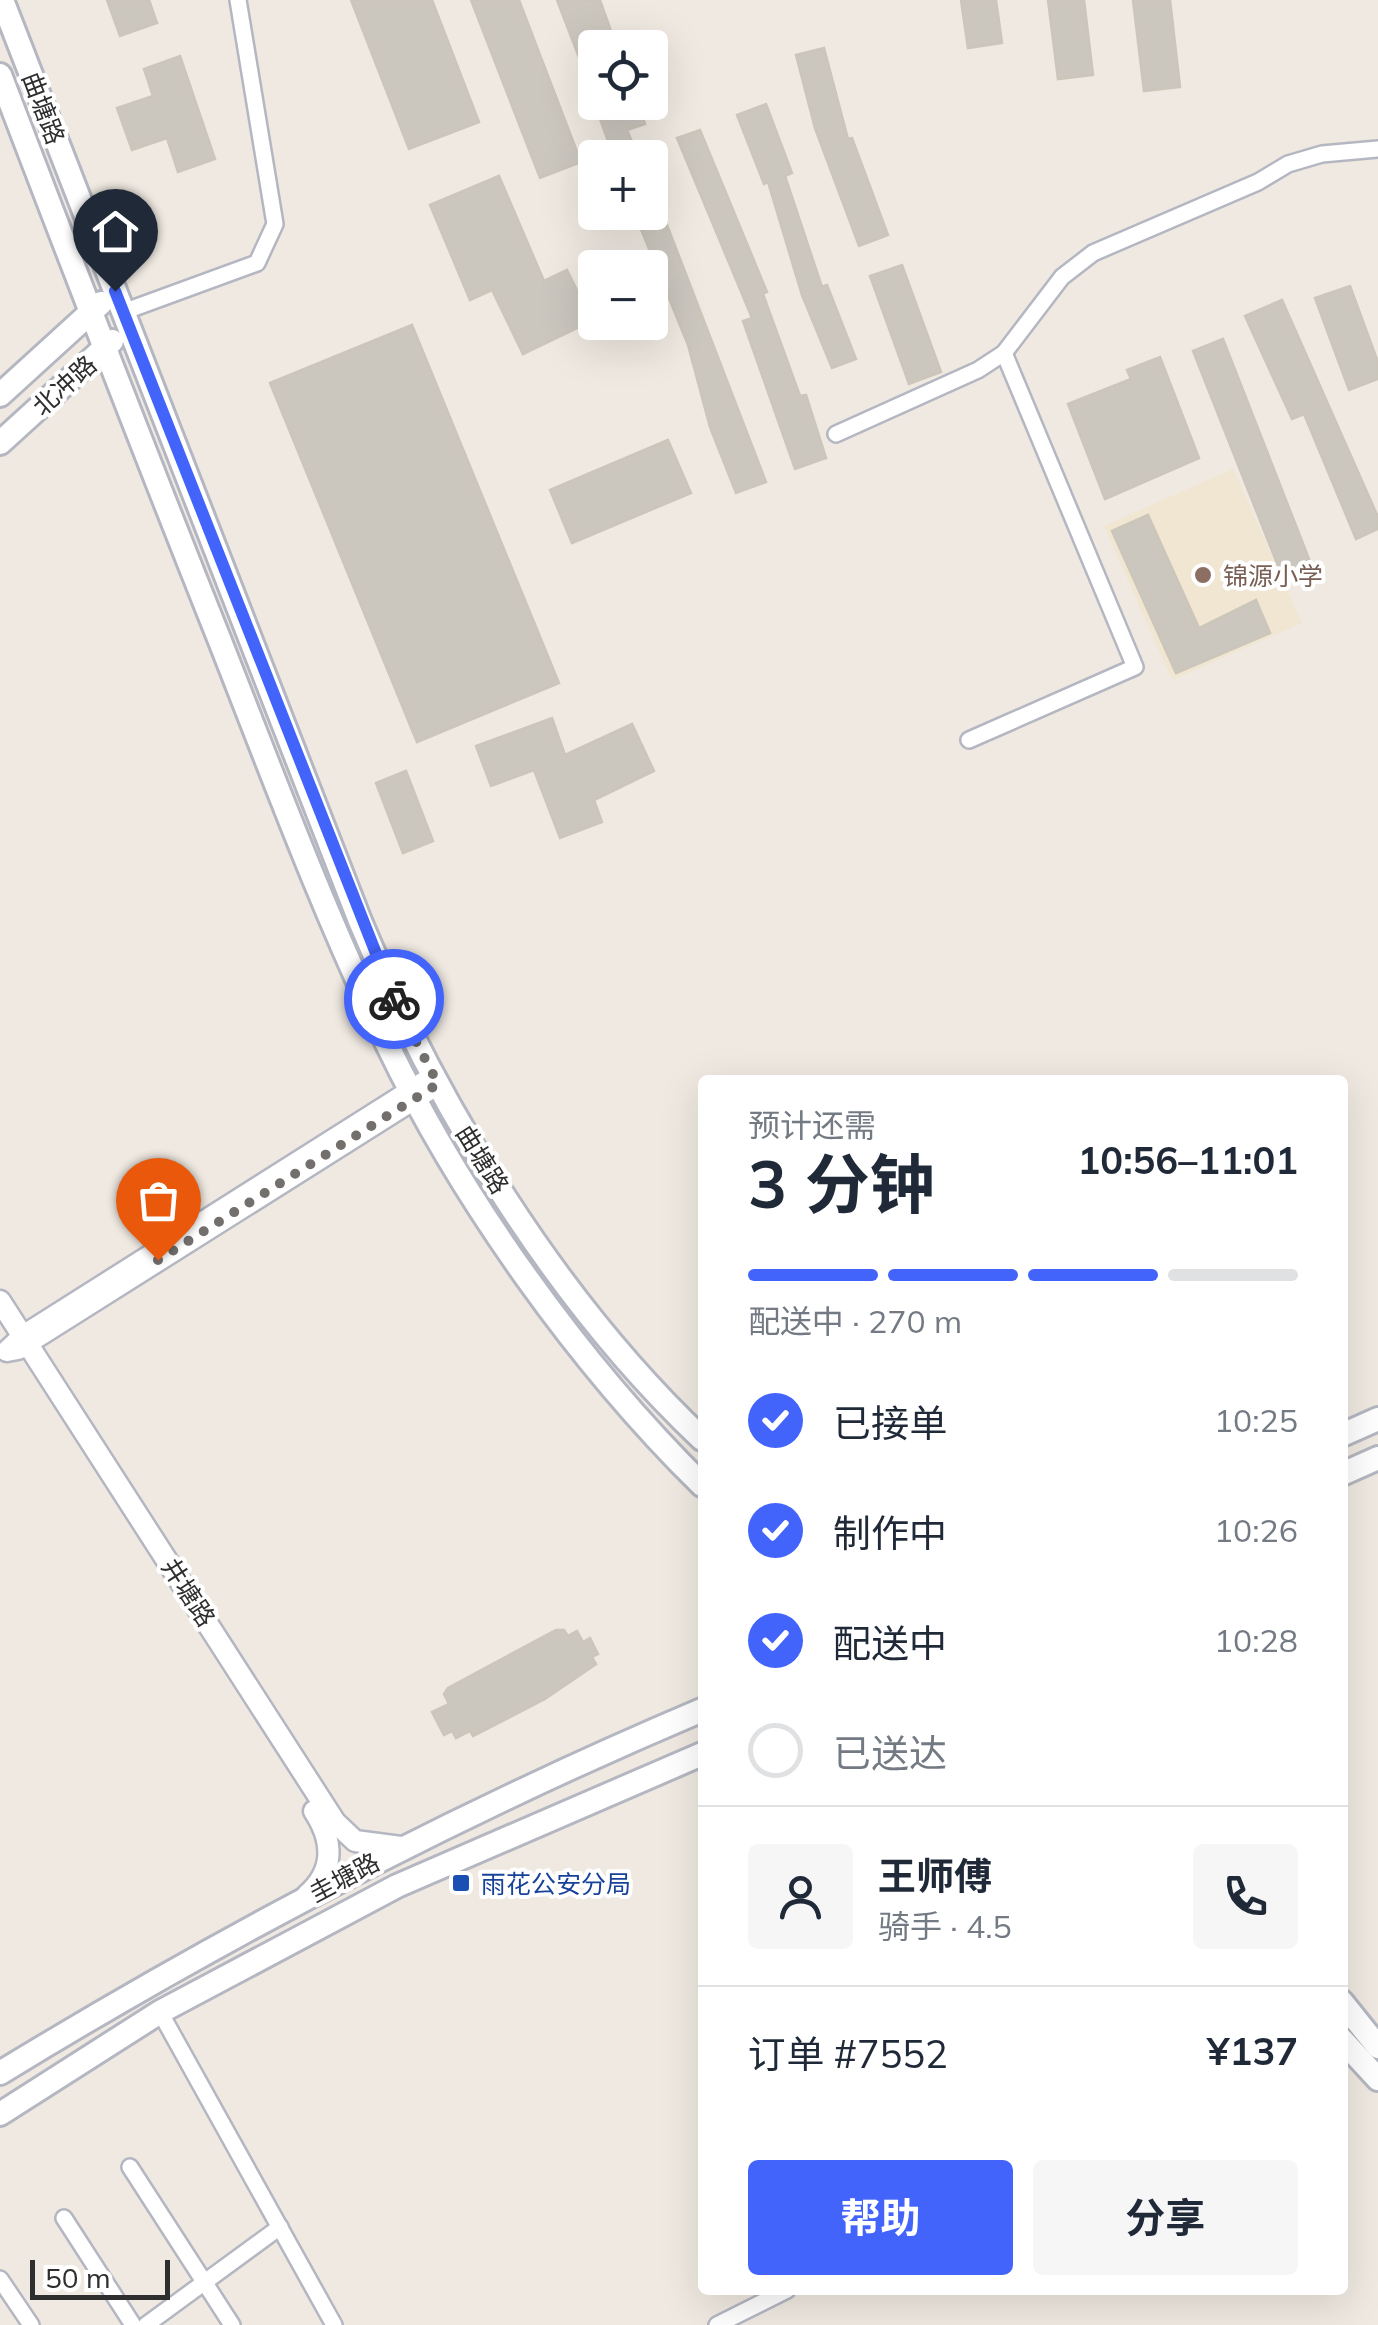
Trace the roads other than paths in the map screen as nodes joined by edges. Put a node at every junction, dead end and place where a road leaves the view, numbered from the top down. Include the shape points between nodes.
1 (2, 0) edge
2 (238, 0) edge
3 (0, 76) edge
4 (1378, 149) edge
5 (122, 310) junction
6 (90, 313) junction
7 (104, 348) junction
8 (1004, 354) junction
9 (0, 395) edge
10 (836, 434) dead end
11 (0, 443) edge
12 (969, 740) dead end
13 (436, 1080) junction
14 (414, 1094) junction
15 (0, 1301) edge
16 (0, 1320) edge
17 (15, 1346) edge
18 (1378, 1420) edge
19 (698, 1433) edge
20 (1348, 1433) edge
21 (1378, 1458) edge
22 (1348, 1471) edge
23 (698, 1480) edge
24 (698, 1712) edge
25 (698, 1756) edge
26 (401, 1848) junction
27 (305, 1897) junction
28 (1348, 2010) edge
29 (160, 2012) junction
30 (1348, 2046) edge
31 (1378, 2047) edge
32 (0, 2072) edge
33 (1378, 2079) edge
34 (0, 2114) edge
35 (130, 2168) dead end
36 (64, 2218) dead end
37 (280, 2228) junction
38 (0, 2279) edge
39 (204, 2282) junction
40 (777, 2295) edge
41 (31, 2325) edge
42 (133, 2325) edge
43 (146, 2325) edge
44 (232, 2325) edge
45 (334, 2325) edge
46 (717, 2325) edge

1 - 5 main road, 曲塘路
2 - 5 street via 275,224 258,263
3 - 6 main road, 曲塘路
4 - 8 street via 1288,164 1093,253 1062,277
5 - 6 main road, 北冲路
5 - 7 main road, 北冲路
5 - 13 main road, 曲塘路 via 360,920
6 - 7 main road, 曲塘路
6 - 9 main road, 北冲路
7 - 11 main road, 北冲路
7 - 14 main road, 曲塘路 via 332,923
8 - 10 street
8 - 12 street via 1135,667
13 - 14 street
13 - 19 main road, 曲塘路 via 499,1186 578,1297
14 - 17 street
14 - 23 main road, 曲塘路 via 447,1156 570,1335
15 - 17 street, 井塘路
16 - 17 street, 井塘路
17 - 26 street, 井塘路 via 335,1822 355,1842
17 - 27 street, 井塘路 via 324,1826 328,1868
18 - 20 main road
21 - 22 main road
24 - 26 main road, 圭塘路
25 - 29 main road, 圭塘路 via 397,1886
26 - 27 main road, 圭塘路
27 - 32 main road, 圭塘路
28 - 31 main road
29 - 34 main road, 圭塘路
29 - 37 street
30 - 33 main road
35 - 39 street
36 - 42 street
37 - 39 street
37 - 45 street
38 - 41 street
39 - 43 street
39 - 44 street
40 - 46 street

